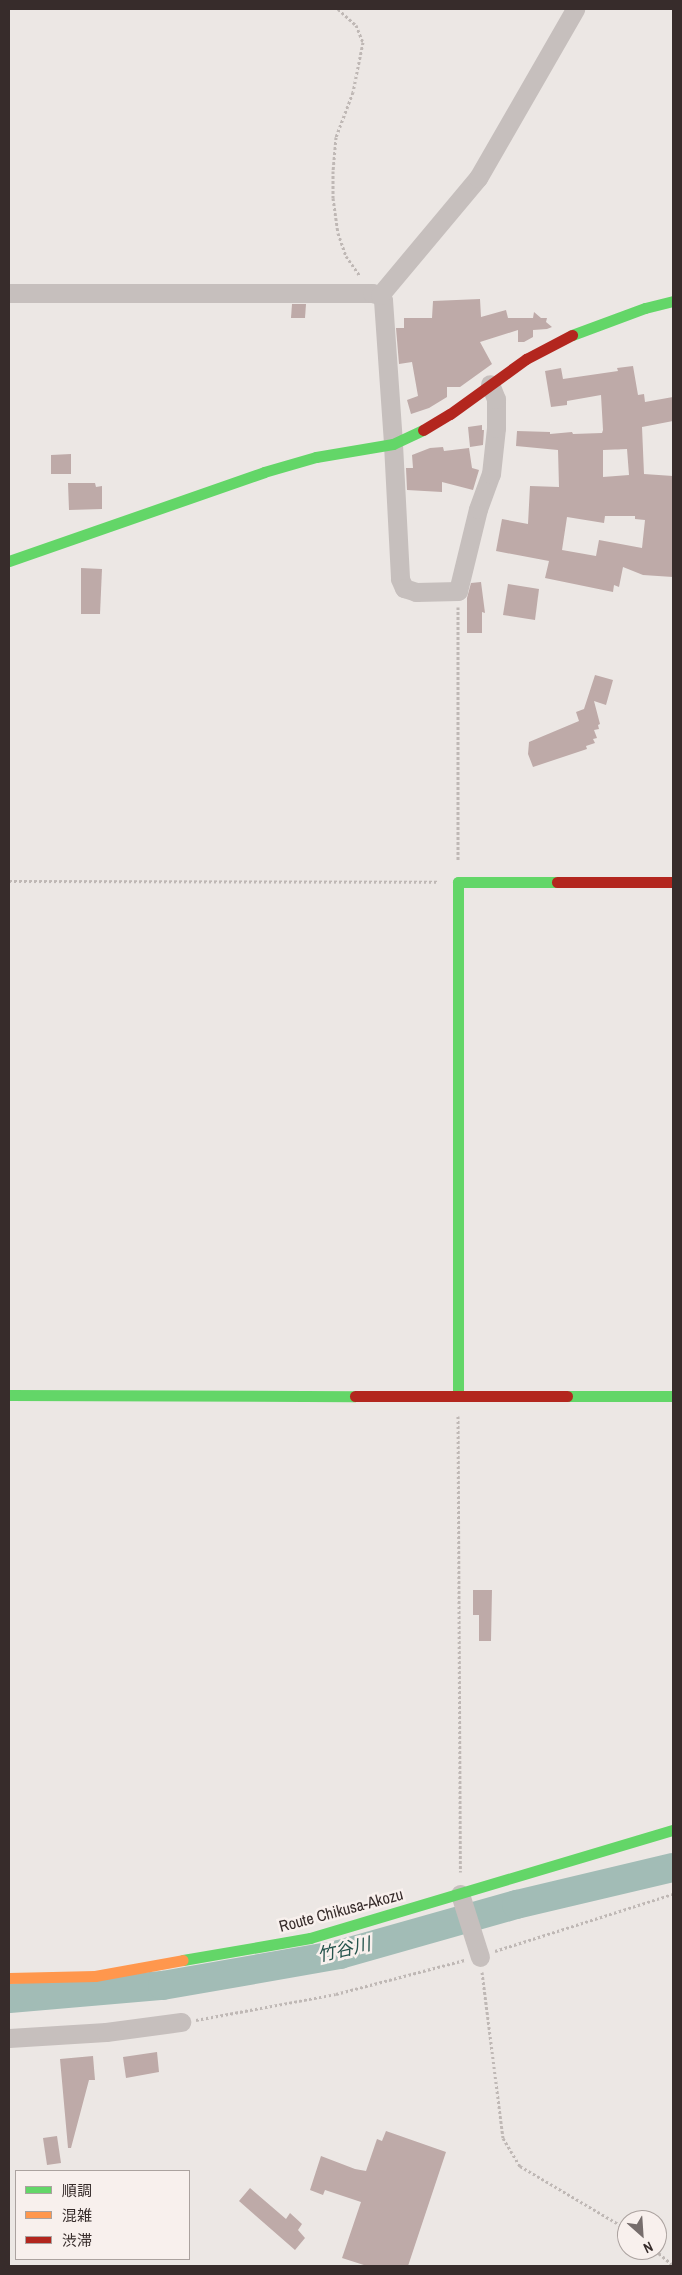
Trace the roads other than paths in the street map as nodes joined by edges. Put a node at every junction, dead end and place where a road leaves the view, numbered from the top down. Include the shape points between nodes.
1 (575, 9) edge
2 (9, 293) edge
3 (376, 294) junction
4 (673, 301) edge
5 (490, 384) junction
6 (393, 444) junction
7 (9, 561) edge
8 (673, 882) edge
9 (9, 1395) edge
10 (458, 1396) junction
11 (673, 1396) edge
12 (673, 1830) edge
13 (460, 1894) junction
14 (480, 1956) road end
15 (9, 1978) edge
16 (181, 2022) road end
17 (9, 2038) edge

1 - 3 street via 478,178
2 - 3 street
3 - 6 street via 383,300
4 - 5 street via 645,308 560,340 526,358
5 - 6 street via 450,414
5 - 6 street via 496,399 491,474 478,509 458,591 416,592 404,588 400,579
6 - 7 street via 316,458 264,472
8 - 10 street via 458,882
9 - 10 street
10 - 11 street
12 - 13 street, Route Chikusa-Akozu
13 - 14 street
13 - 15 street, Route Chikusa-Akozu via 310,1938 230,1953 95,1976
16 - 17 street via 106,2032

